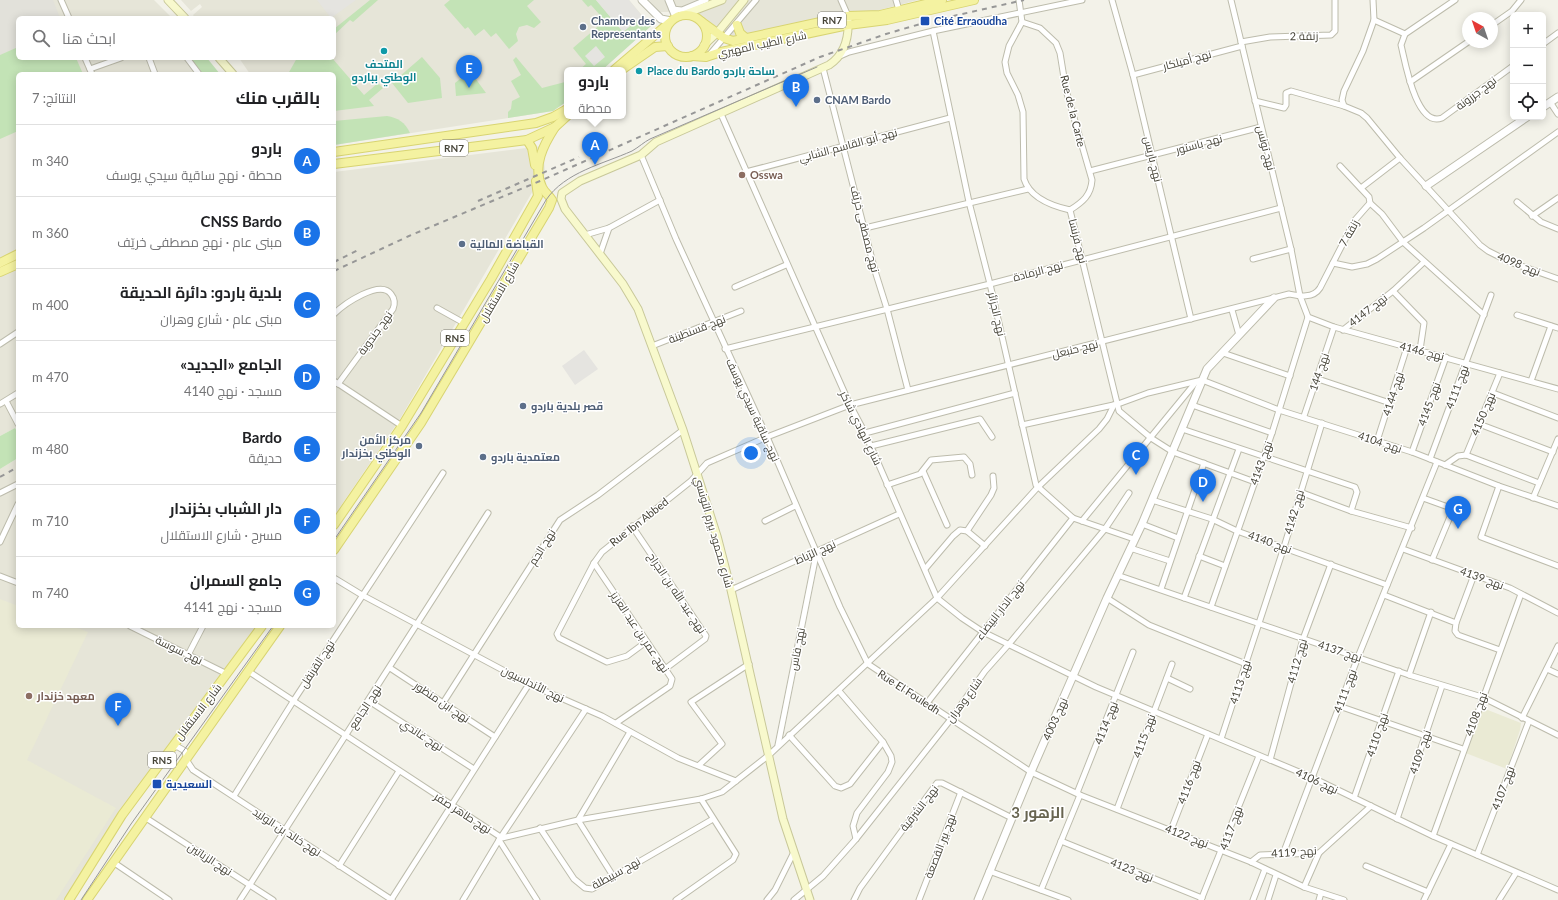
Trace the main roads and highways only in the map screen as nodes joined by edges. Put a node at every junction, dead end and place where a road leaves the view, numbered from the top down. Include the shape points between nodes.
1 (168, 0) edge
2 (722, 0) edge
3 (744, 0) edge
4 (942, 0) edge
5 (974, 0) edge
6 (183, 16) edge
7 (676, 18) junction
8 (848, 21) junction
9 (702, 22) junction
10 (737, 24) road end
11 (721, 36) junction
12 (747, 39) junction
13 (668, 46) junction
14 (704, 46) junction
15 (692, 56) junction
16 (222, 60) edge
17 (618, 67) edge
18 (626, 67) edge
19 (231, 72) edge
20 (564, 111) edge
21 (564, 119) edge
22 (555, 127) junction
23 (497, 128) junction
24 (441, 136) junction
25 (527, 140) junction
26 (499, 143) junction
27 (383, 144) junction
28 (442, 149) junction
29 (336, 152) edge
30 (384, 158) junction
31 (336, 164) edge
32 (16, 255) edge
33 (0, 263) edge
34 (16, 265) edge
35 (0, 272) edge
36 (336, 522) edge
37 (336, 547) edge
38 (261, 628) edge
39 (279, 628) edge
40 (69, 900) edge
41 (87, 900) edge
42 (810, 900) edge

1 - 6 main road
2 - 7 main road
3 - 11 main road
4 - 8 main road, شارع الطيب المهيري / RN7
5 - 8 main road, شارع الطيب المهيري / RN7 via 887,20
7 - 9 main road via 694,16
7 - 13 main road via 665,33
7 - 17 main road
8 - 12 main road, شارع الطيب المهيري / RN7
8 - 15 main road, شارع الطيب المهيري / RN7 via 708,56
8 - 42 main road, شارع محمود بيرم التونسي via 844,48 840,56 824,68 656,142 641,155 574,184 562,193 561,199 565,209 631,296 638,309 683,430 717,536 749,664 783,819
9 - 11 main road, شارع الطيب المهيري
9 - 14 main road via 707,34
10 - 12 main road via 742,36
11 - 12 main road, شارع الطيب المهيري / RN7 via 733,41
11 - 14 main road
13 - 15 main road, RN7 via 676,54
13 - 18 main road via 655,47
14 - 15 main road
16 - 19 main road
20 - 23 main road, RN7 via 544,121
21 - 22 main road, RN7
22 - 25 main road, RN7
22 - 37 main road, شارع الاستقلال / RN5 via 540,154 538,168 542,187 552,200 549,208 421,423
23 - 24 main road, RN7
23 - 26 main road
24 - 27 main road, RN7
24 - 28 main road
25 - 26 main road, RN7
25 - 36 main road, شارع الاستقلال / RN5 via 535,156 538,196 402,426
26 - 28 main road, RN7
27 - 29 main road, RN7
27 - 30 main road
28 - 30 main road, RN7
30 - 31 main road, RN7
32 - 33 main road
34 - 35 main road
38 - 40 main road, شارع الاستقلال / RN5 via 122,815
39 - 41 main road, شارع الاستقلال / RN5

